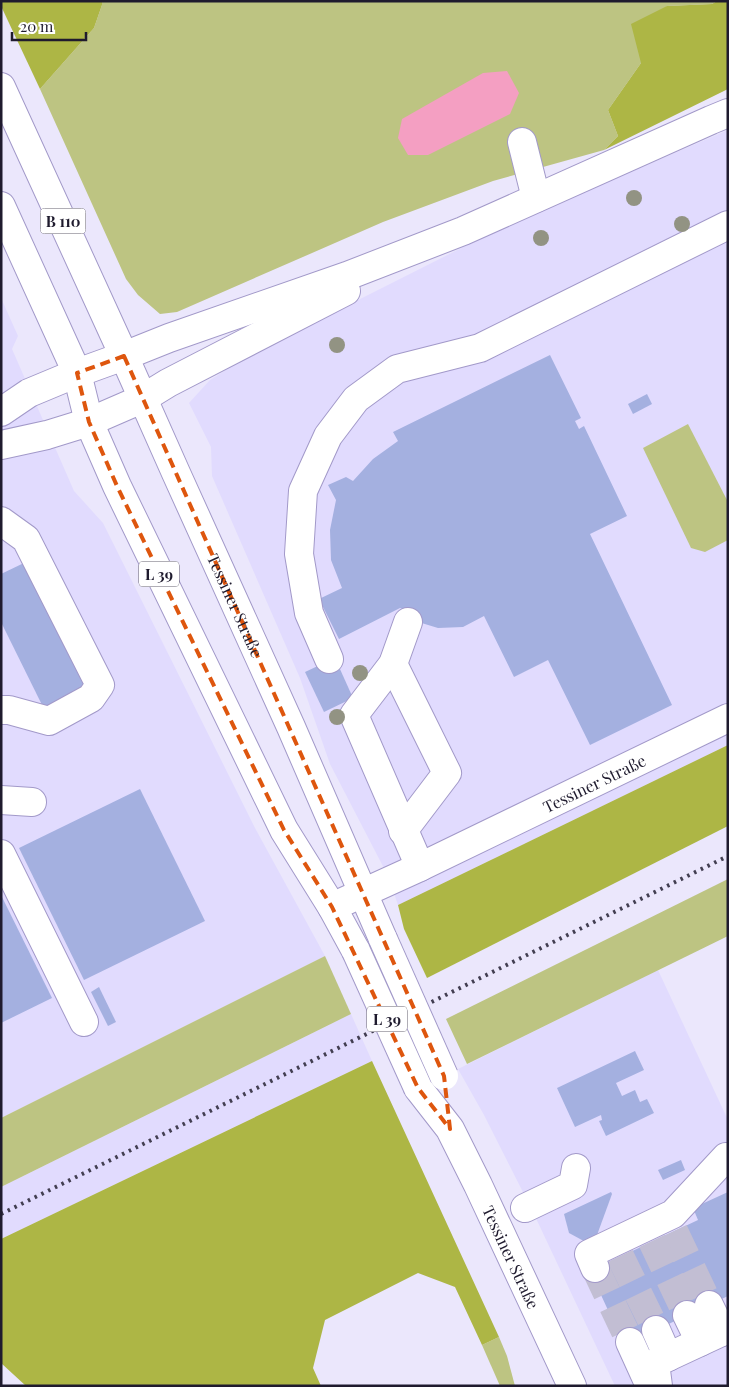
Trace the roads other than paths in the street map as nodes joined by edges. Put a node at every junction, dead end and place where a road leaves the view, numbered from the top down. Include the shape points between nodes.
1 (1, 87) edge
2 (722, 113) edge
3 (522, 142) dead end
4 (536, 198) junction
5 (1, 206) edge
6 (728, 225) edge
7 (463, 231) junction
8 (124, 356) junction
9 (77, 373) junction
10 (142, 398) junction
11 (1, 412) edge
12 (89, 422) junction
13 (1, 444) edge
14 (1, 521) edge
15 (408, 622) dead end
16 (329, 658) dead end
17 (393, 664) junction
18 (1, 710) edge
19 (728, 718) edge
20 (1, 800) edge
21 (32, 802) dead end
22 (403, 831) junction
23 (1, 854) edge
24 (420, 867) junction
25 (371, 889) junction
26 (332, 907) junction
27 (84, 1022) dead end
28 (450, 1129) junction
29 (726, 1157) dead end
30 (576, 1168) dead end
31 (525, 1208) dead end
32 (595, 1268) tunnel mouth
33 (698, 1310) tunnel mouth
34 (656, 1330) tunnel mouth
35 (717, 1334) edge
36 (630, 1342) tunnel mouth
37 (668, 1357) junction
38 (572, 1386) edge
39 (650, 1386) edge
40 (658, 1386) edge

1 - 8 main road, Tessiner Straße / B 110
2 - 4 main road
3 - 4 main road
4 - 7 main road
5 - 9 main road, Tessiner Straße / B 110
6 - 16 main road via 480,348 397,370 356,399 328,436 303,491 299,554 310,613
7 - 8 main road
7 - 10 main road
8 - 9 main road
8 - 10 main road, Tessiner Straße / L 39
9 - 11 main road via 29,393
9 - 12 main road, Tessiner Straße / L 39
10 - 12 main road
10 - 25 main road, Tessiner Straße / L 39 via 291,727
12 - 13 main road
12 - 26 main road, Tessiner Straße / L 39 via 284,830
14 - 18 main road via 26,539 100,685 91,698 49,721
15 - 17 main road
17 - 22 main road via 354,715
17 - 22 main road via 447,774
19 - 24 main road, Tessiner Straße
20 - 21 main road
22 - 24 main road
23 - 27 main road
24 - 25 main road, Tessiner Straße
25 - 26 main road
25 - 28 main road, Tessiner Straße / L 39, bridge via 383,939 444,1076
26 - 28 main road, Tessiner Straße / L 39, bridge via 418,1088
28 - 38 main road, Tessiner Straße / L 39
29 - 32 main road via 660,1229 617,1249 589,1254
30 - 31 main road via 573,1185
33 - 35 main road
34 - 37 main road
35 - 37 main road
36 - 39 main road
37 - 40 main road via 655,1363

